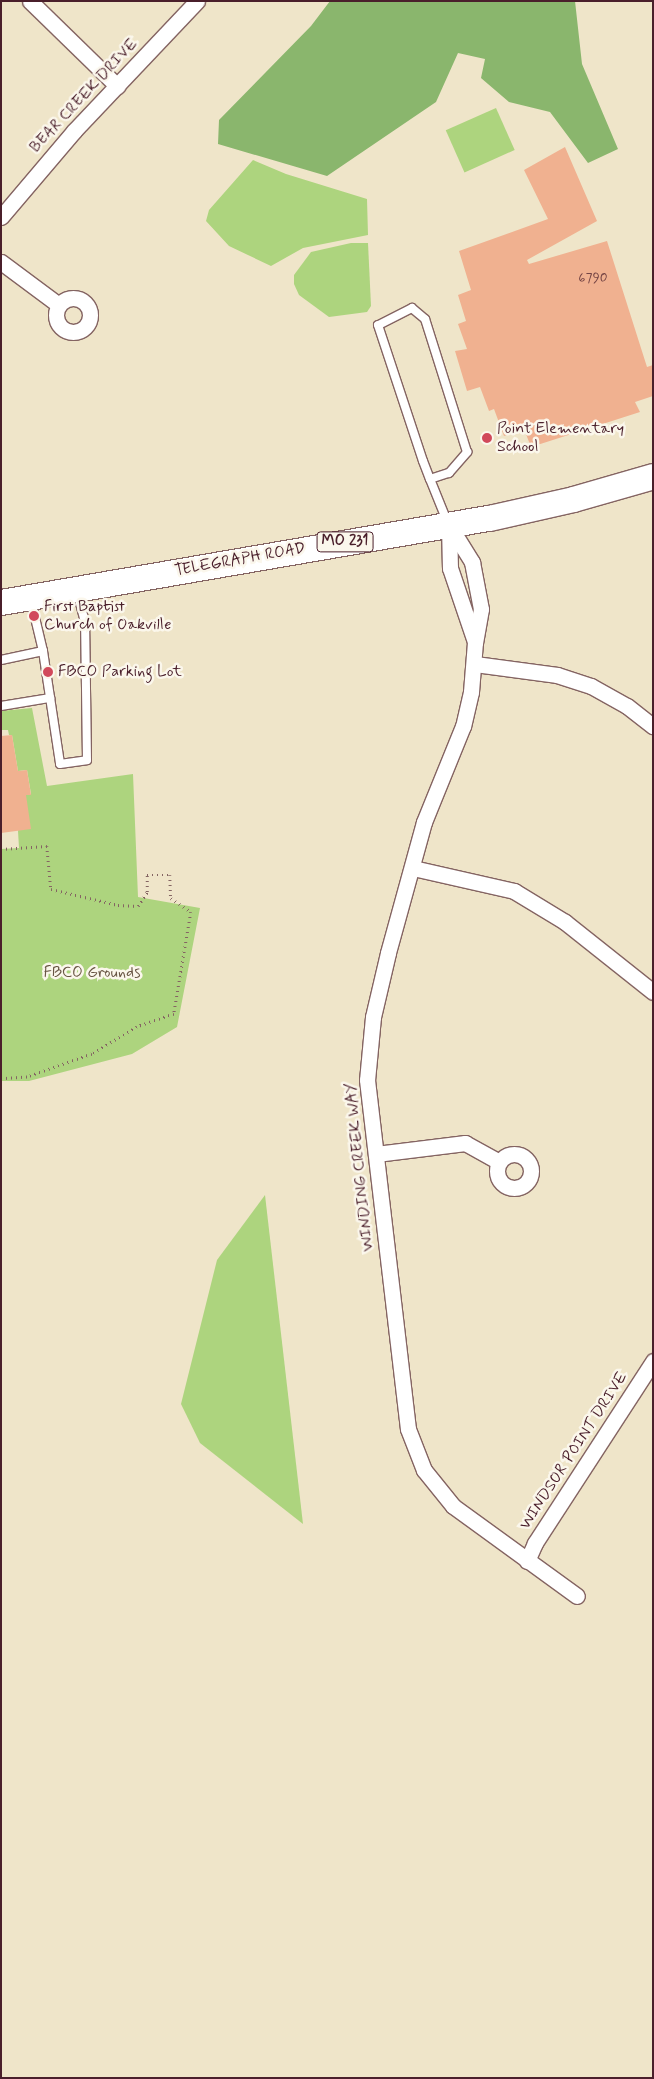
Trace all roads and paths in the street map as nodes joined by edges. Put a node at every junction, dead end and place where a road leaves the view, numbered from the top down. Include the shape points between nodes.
1 (30, 1) edge
2 (196, 1) edge
3 (117, 86) junction
4 (1, 217) edge
5 (1, 262) edge
6 (58, 305) dead end
7 (653, 476) edge
8 (430, 479) junction
9 (449, 525) junction
10 (76, 589) junction
11 (30, 597) junction
12 (1, 602) edge
13 (474, 642) junction
14 (43, 651) junction
15 (1, 660) edge
16 (475, 664) junction
17 (50, 698) junction
18 (1, 706) edge
19 (653, 726) edge
20 (1, 849) edge
21 (413, 868) junction
22 (653, 992) edge
23 (1, 1078) edge
24 (376, 1154) junction
25 (499, 1162) dead end
26 (653, 1361) edge
27 (527, 1561) junction
28 (577, 1596) dead end

1 - 3 street
2 - 3 street, BEAR CREEK DRIVE
3 - 4 street, BEAR CREEK DRIVE
5 - 6 street
7 - 9 main road, TELEGRAPH ROAD / MO 231 via 573,499
8 - 8 lane via 378,325 412,308 425,319 467,452 449,472
8 - 9 lane
9 - 10 main road, TELEGRAPH ROAD / MO 231
9 - 13 street, WINDING CREEK WAY via 450,568
9 - 13 street, WINDING CREEK WAY via 472,562 481,609
10 - 11 main road, TELEGRAPH ROAD / MO 231
10 - 17 lane via 85,622 86,760 60,764
11 - 12 main road, TELEGRAPH ROAD / MO 231
11 - 14 lane
13 - 16 street, WINDING CREEK WAY
14 - 15 lane
14 - 17 lane
16 - 19 street via 557,675 591,686 627,706
16 - 21 street, WINDING CREEK WAY via 464,726 434,794
17 - 18 lane
20 - 23 path via 47,846 51,889 118,906 138,906 147,892 147,875 170,875 171,898 191,912 174,1014 137,1027 92,1054 27,1077
21 - 22 street via 514,891 565,922
21 - 24 street, WINDING CREEK WAY via 372,1017 366,1080
24 - 25 street via 465,1143
24 - 27 street, WINDING CREEK WAY via 408,1429 424,1470 453,1506
26 - 27 street, WINDSOR POINT DRIVE via 545,1527
27 - 28 street, WINDING CREEK WAY

